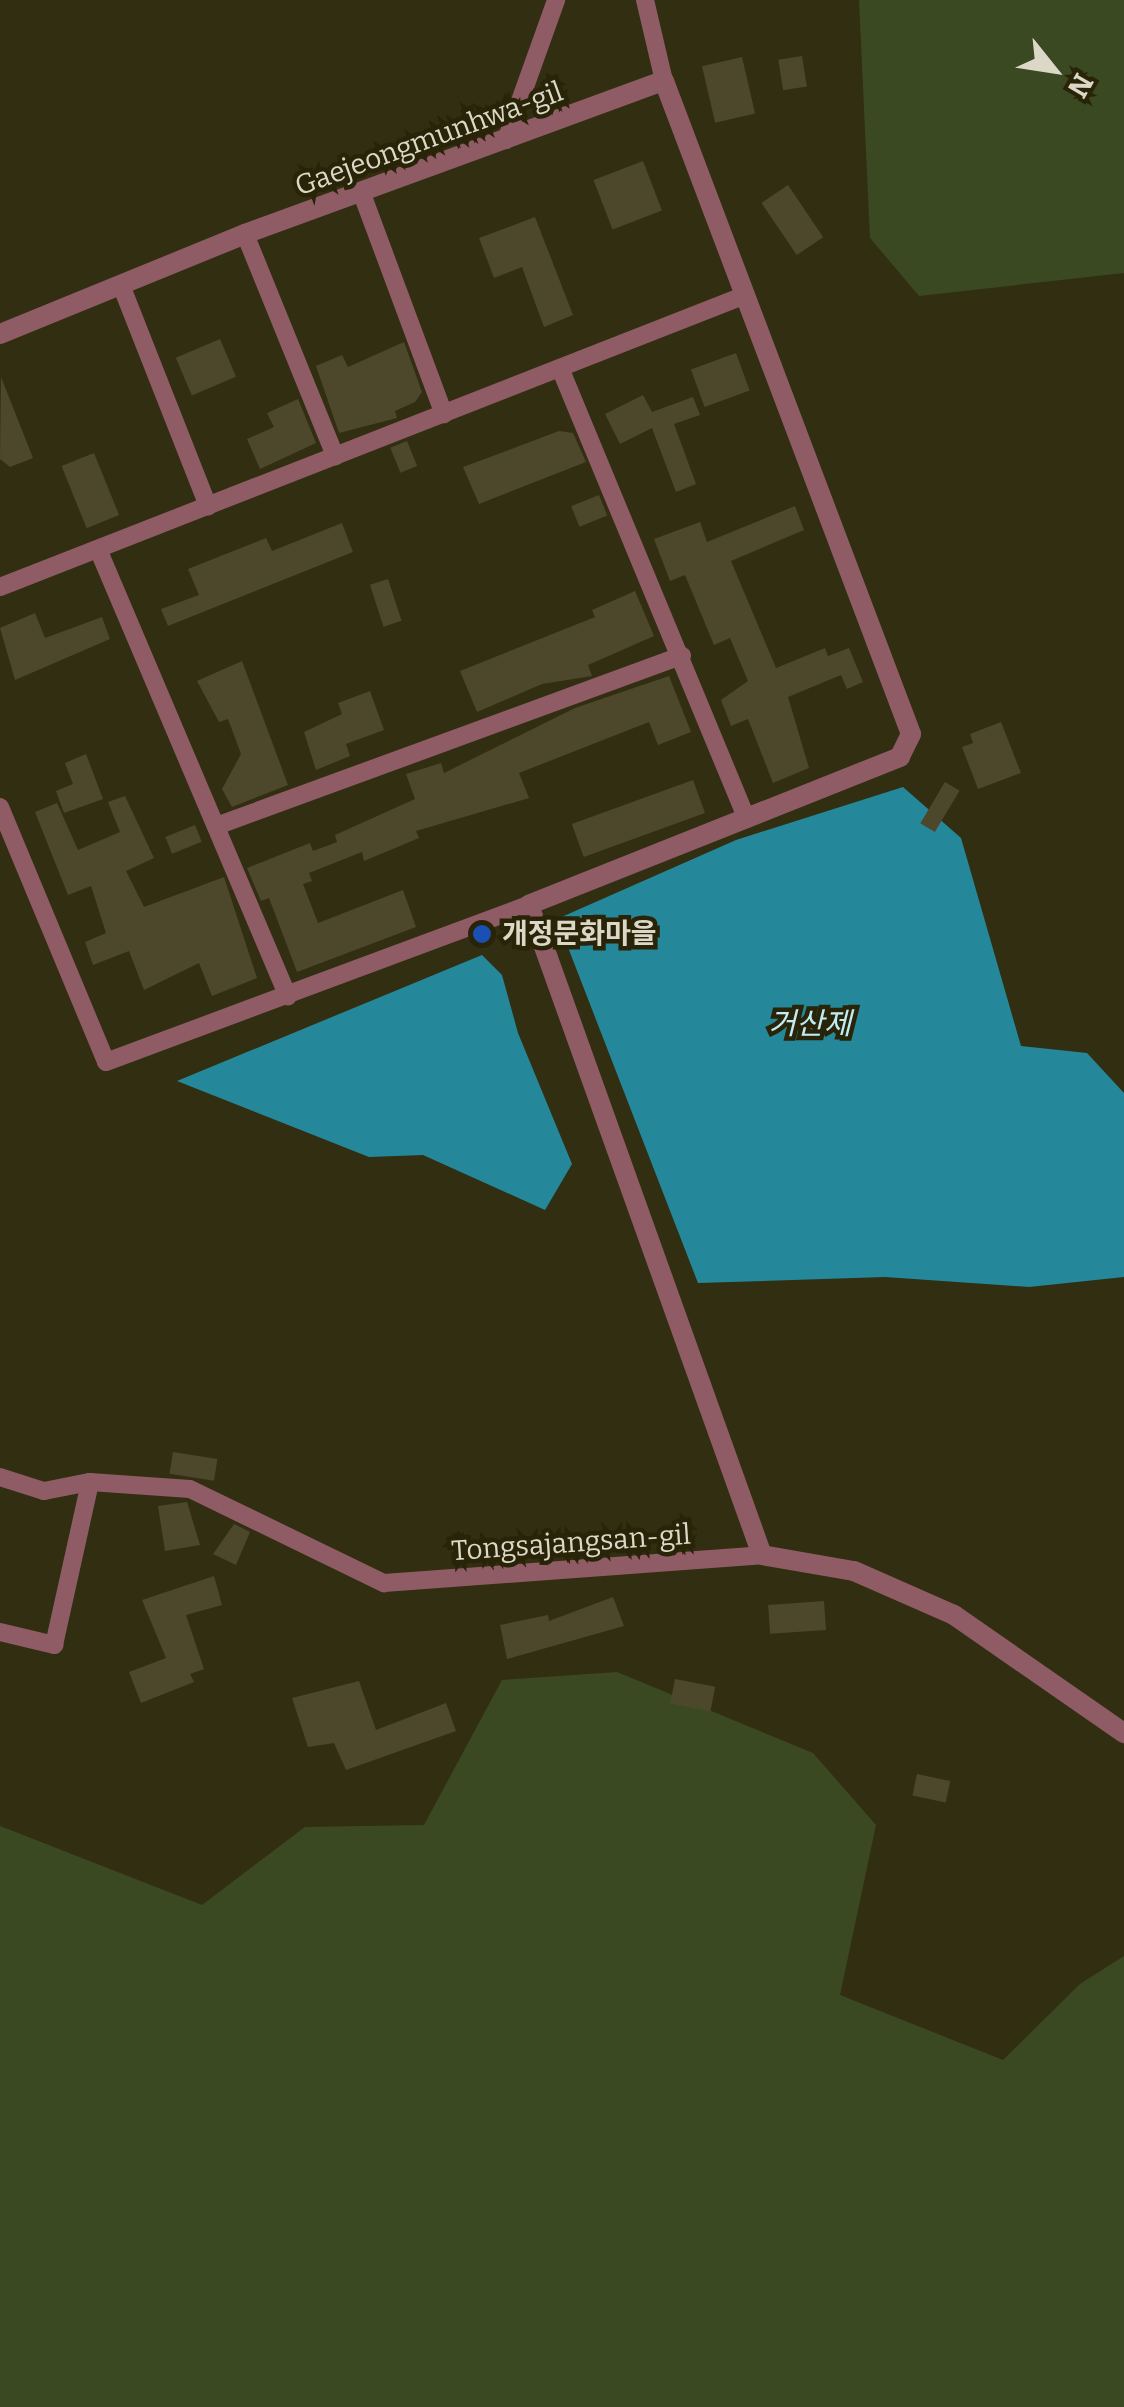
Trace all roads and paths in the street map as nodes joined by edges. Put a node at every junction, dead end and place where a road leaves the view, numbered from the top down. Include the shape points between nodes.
1 (556, 0) edge
2 (645, 0) edge
3 (664, 81) junction
4 (506, 140) junction
5 (362, 194) junction
6 (245, 234) junction
7 (121, 284) junction
8 (746, 295) junction
9 (0, 334) edge
10 (560, 368) junction
11 (444, 414) junction
12 (335, 456) junction
13 (208, 506) junction
14 (98, 549) junction
15 (0, 588) edge
16 (682, 656) junction
17 (0, 807) edge
18 (747, 820) junction
19 (220, 825) junction
20 (528, 905) junction
21 (288, 996) junction
22 (0, 1477) edge
23 (90, 1482) junction
24 (762, 1555) junction
25 (0, 1632) edge
26 (1124, 1733) edge

1 - 4 street
2 - 3 street
3 - 4 street, Gaejeongmunhwa-gil
3 - 8 street
4 - 5 street, Gaejeongmunhwa-gil
5 - 6 street, Gaejeongmunhwa-gil
5 - 11 street
6 - 7 street, Gaejeongmunhwa-gil
6 - 12 street
7 - 9 street, Gaejeongmunhwa-gil
7 - 13 street
8 - 10 street
8 - 18 street via 911,734 900,757
10 - 11 street
10 - 16 street
11 - 12 street
12 - 13 street
13 - 14 street
14 - 15 street
14 - 19 street
16 - 18 street
16 - 19 street
17 - 21 street via 106,1062
18 - 20 street
19 - 21 street
20 - 21 street
20 - 24 street
22 - 23 street, Tongsajangsan-gil via 44,1491
23 - 24 street, Tongsajangsan-gil via 190,1489 384,1583
23 - 25 street via 54,1645
24 - 26 street, Tongsajangsan-gil via 854,1570 954,1615

